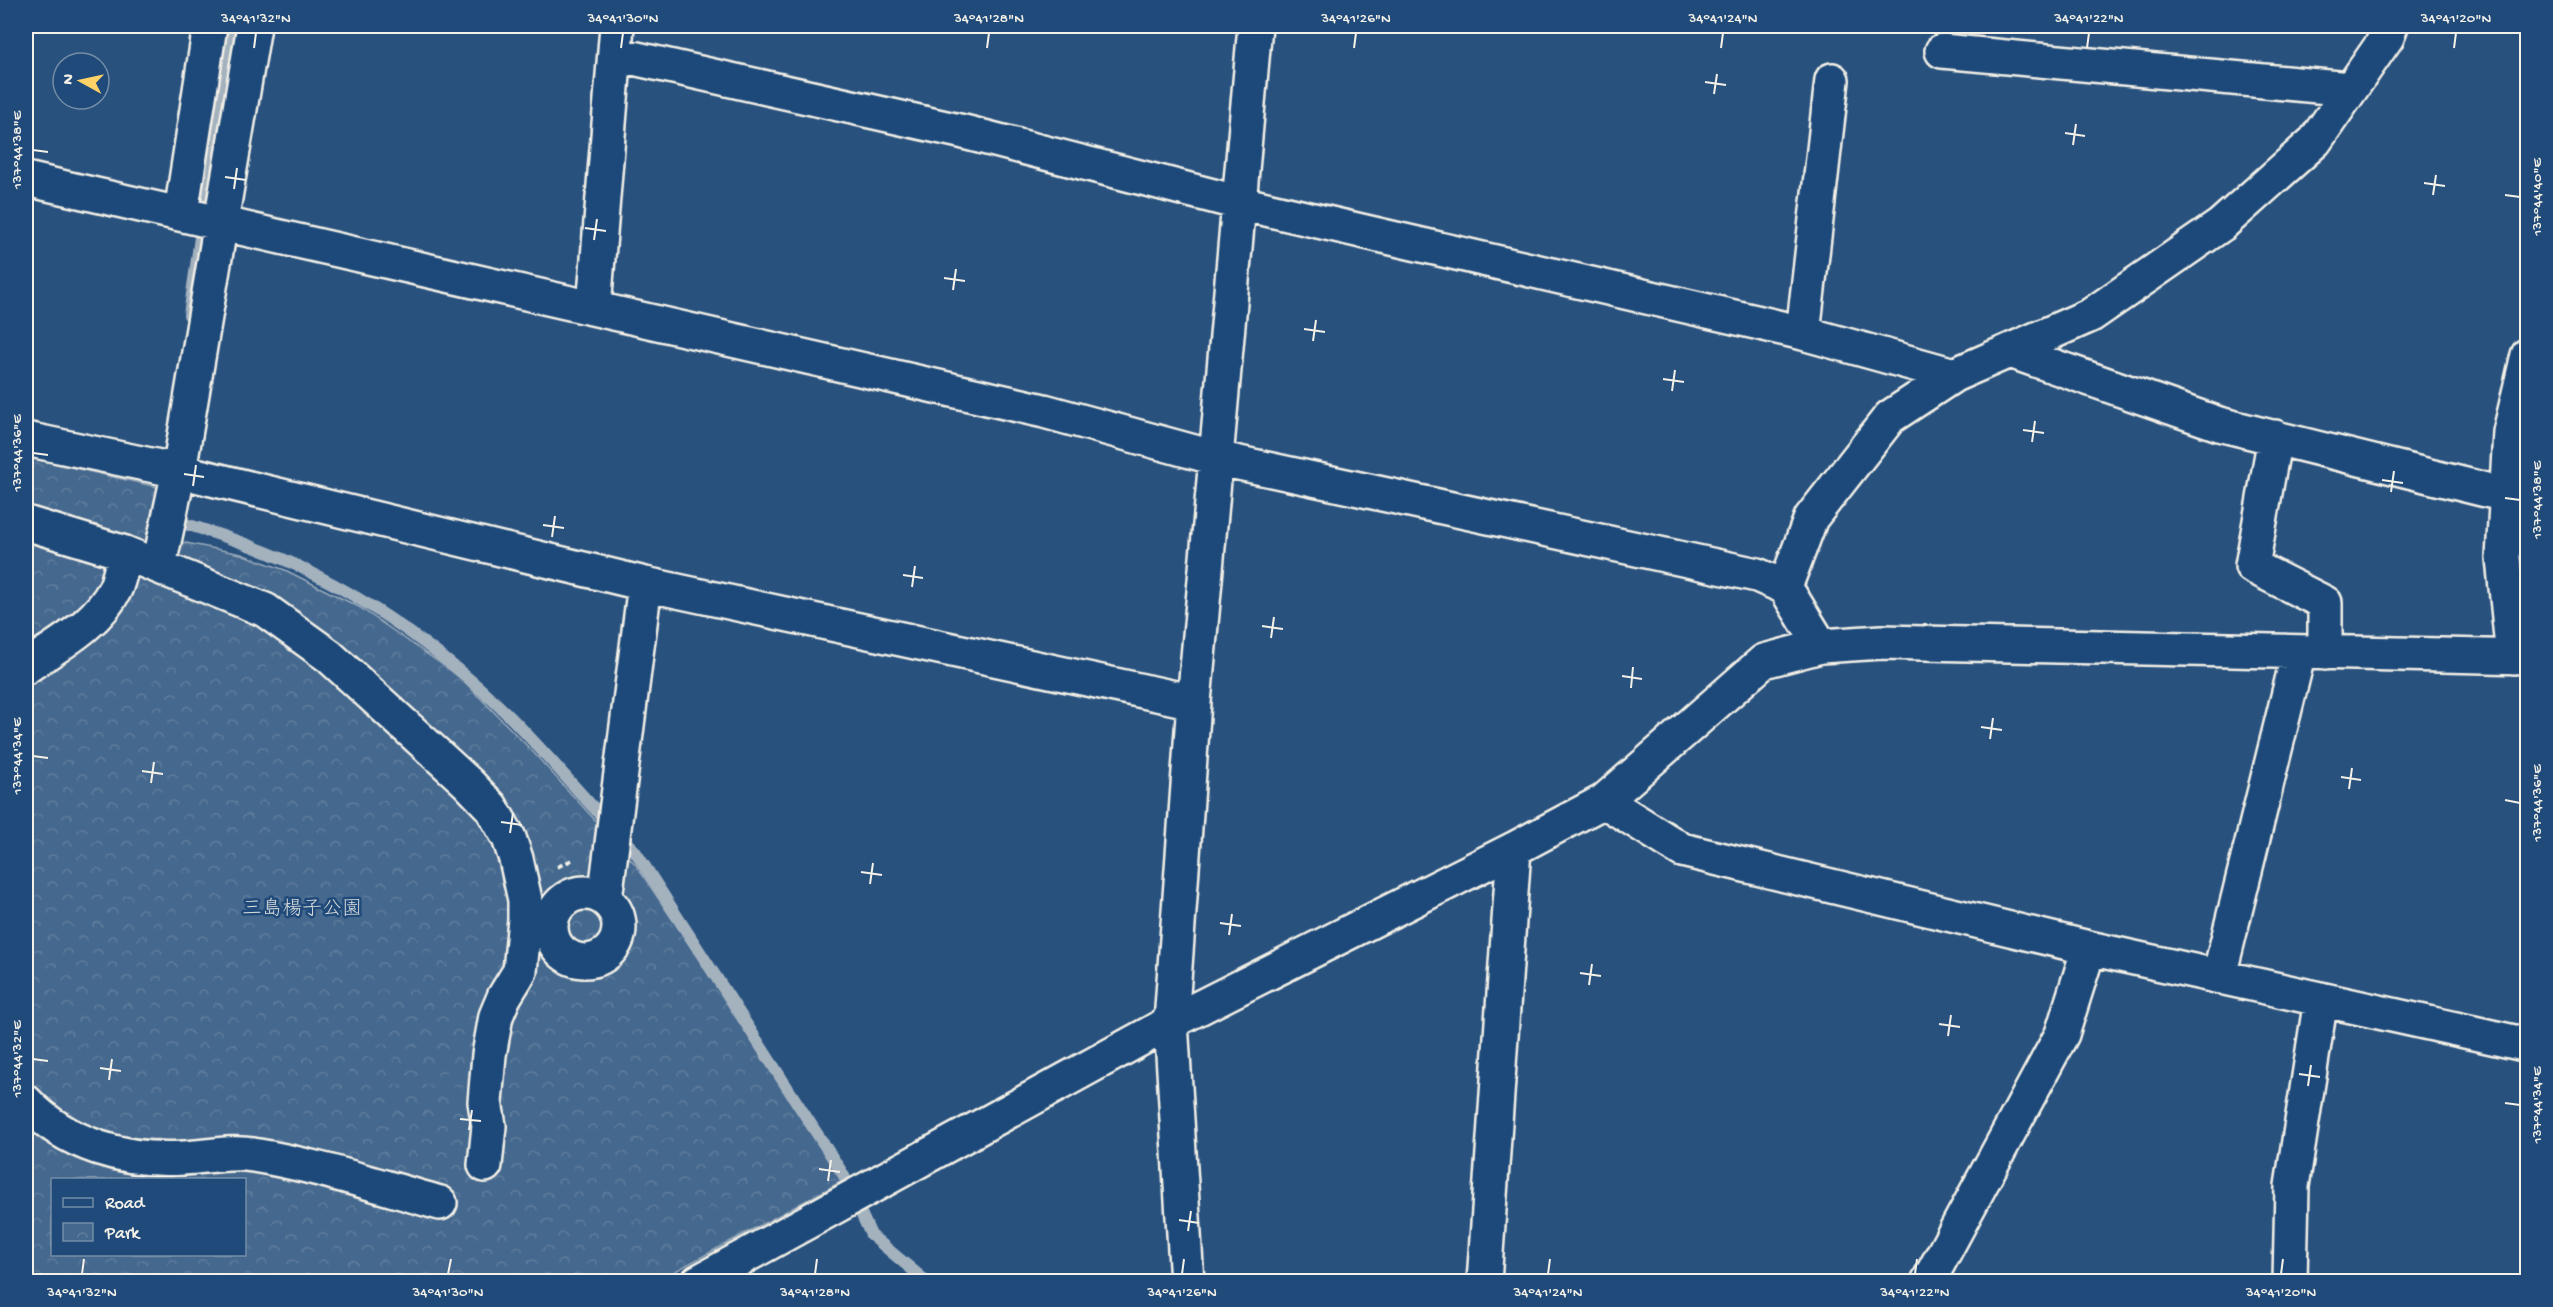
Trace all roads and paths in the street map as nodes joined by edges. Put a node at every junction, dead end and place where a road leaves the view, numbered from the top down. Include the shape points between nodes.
1 (210, 26) edge
2 (254, 26) edge
3 (1256, 26) edge
4 (2391, 26) edge
5 (616, 40) edge
6 (1942, 51) dead end
7 (1832, 80) dead end
8 (2350, 89) junction
9 (26, 178) edge
10 (1240, 203) junction
11 (181, 213) junction
12 (222, 223) junction
13 (594, 307) junction
14 (1803, 333) junction
15 (2010, 351) junction
16 (2528, 355) edge
17 (1954, 375) junction
18 (2275, 437) junction
19 (26, 439) edge
20 (1216, 458) junction
21 (179, 471) junction
22 (2506, 495) junction
23 (26, 523) edge
24 (125, 553) junction
25 (159, 565) junction
26 (645, 584) junction
27 (1785, 587) junction
28 (1821, 646) junction
29 (2312, 652) junction
30 (2520, 657) edge
31 (26, 667) edge
32 (1194, 702) junction
33 (1604, 801) junction
34 (1514, 849) junction
35 (610, 862) junction
36 (605, 899) dead end
37 (525, 900) junction
38 (2089, 948) junction
39 (2219, 976) junction
40 (2321, 999) junction
41 (1171, 1022) junction
42 (2528, 1045) edge
43 (26, 1102) edge
44 (485, 1165) dead end
45 (440, 1203) dead end
46 (698, 1281) edge
47 (1187, 1281) edge
48 (1484, 1281) edge
49 (1928, 1281) edge
50 (2290, 1281) edge

1 - 11 street
2 - 12 street
3 - 10 street
4 - 8 street
5 - 10 street
5 - 13 street
6 - 8 street
7 - 14 street
8 - 15 street via 2314,141 2222,225 2091,315
9 - 11 street
10 - 14 street
10 - 20 street
11 - 12 street
12 - 13 street
12 - 21 street
13 - 20 street via 1044,411
14 - 17 street
15 - 17 street
15 - 18 street via 2219,424
16 - 22 street via 2510,432
17 - 27 street via 1890,417 1811,518
18 - 22 street
18 - 29 street via 2252,566 2325,603
19 - 21 street
20 - 27 street via 1757,574
20 - 32 street
21 - 25 street
21 - 26 street
22 - 30 street via 2503,558
23 - 24 street
24 - 25 street
24 - 31 street via 116,588 102,609 76,633
25 - 37 street via 265,610 300,633 468,783 491,807 509,838
26 - 32 street
26 - 35 street
27 - 28 street
28 - 29 street via 1882,642
28 - 33 street via 1764,661
29 - 30 street
29 - 39 street
32 - 41 street
33 - 34 street
33 - 38 street via 1682,849
34 - 41 street
34 - 48 street
35 - 36 street
35 - 37 path via 575,859 539,879
37 - 44 street via 524,957 496,1016 489,1055
38 - 39 street
38 - 49 street via 2062,1034
39 - 40 street
40 - 42 street
40 - 50 street via 2292,1186
41 - 46 street
41 - 47 street
43 - 45 street via 62,1133 125,1155 161,1160 251,1154

